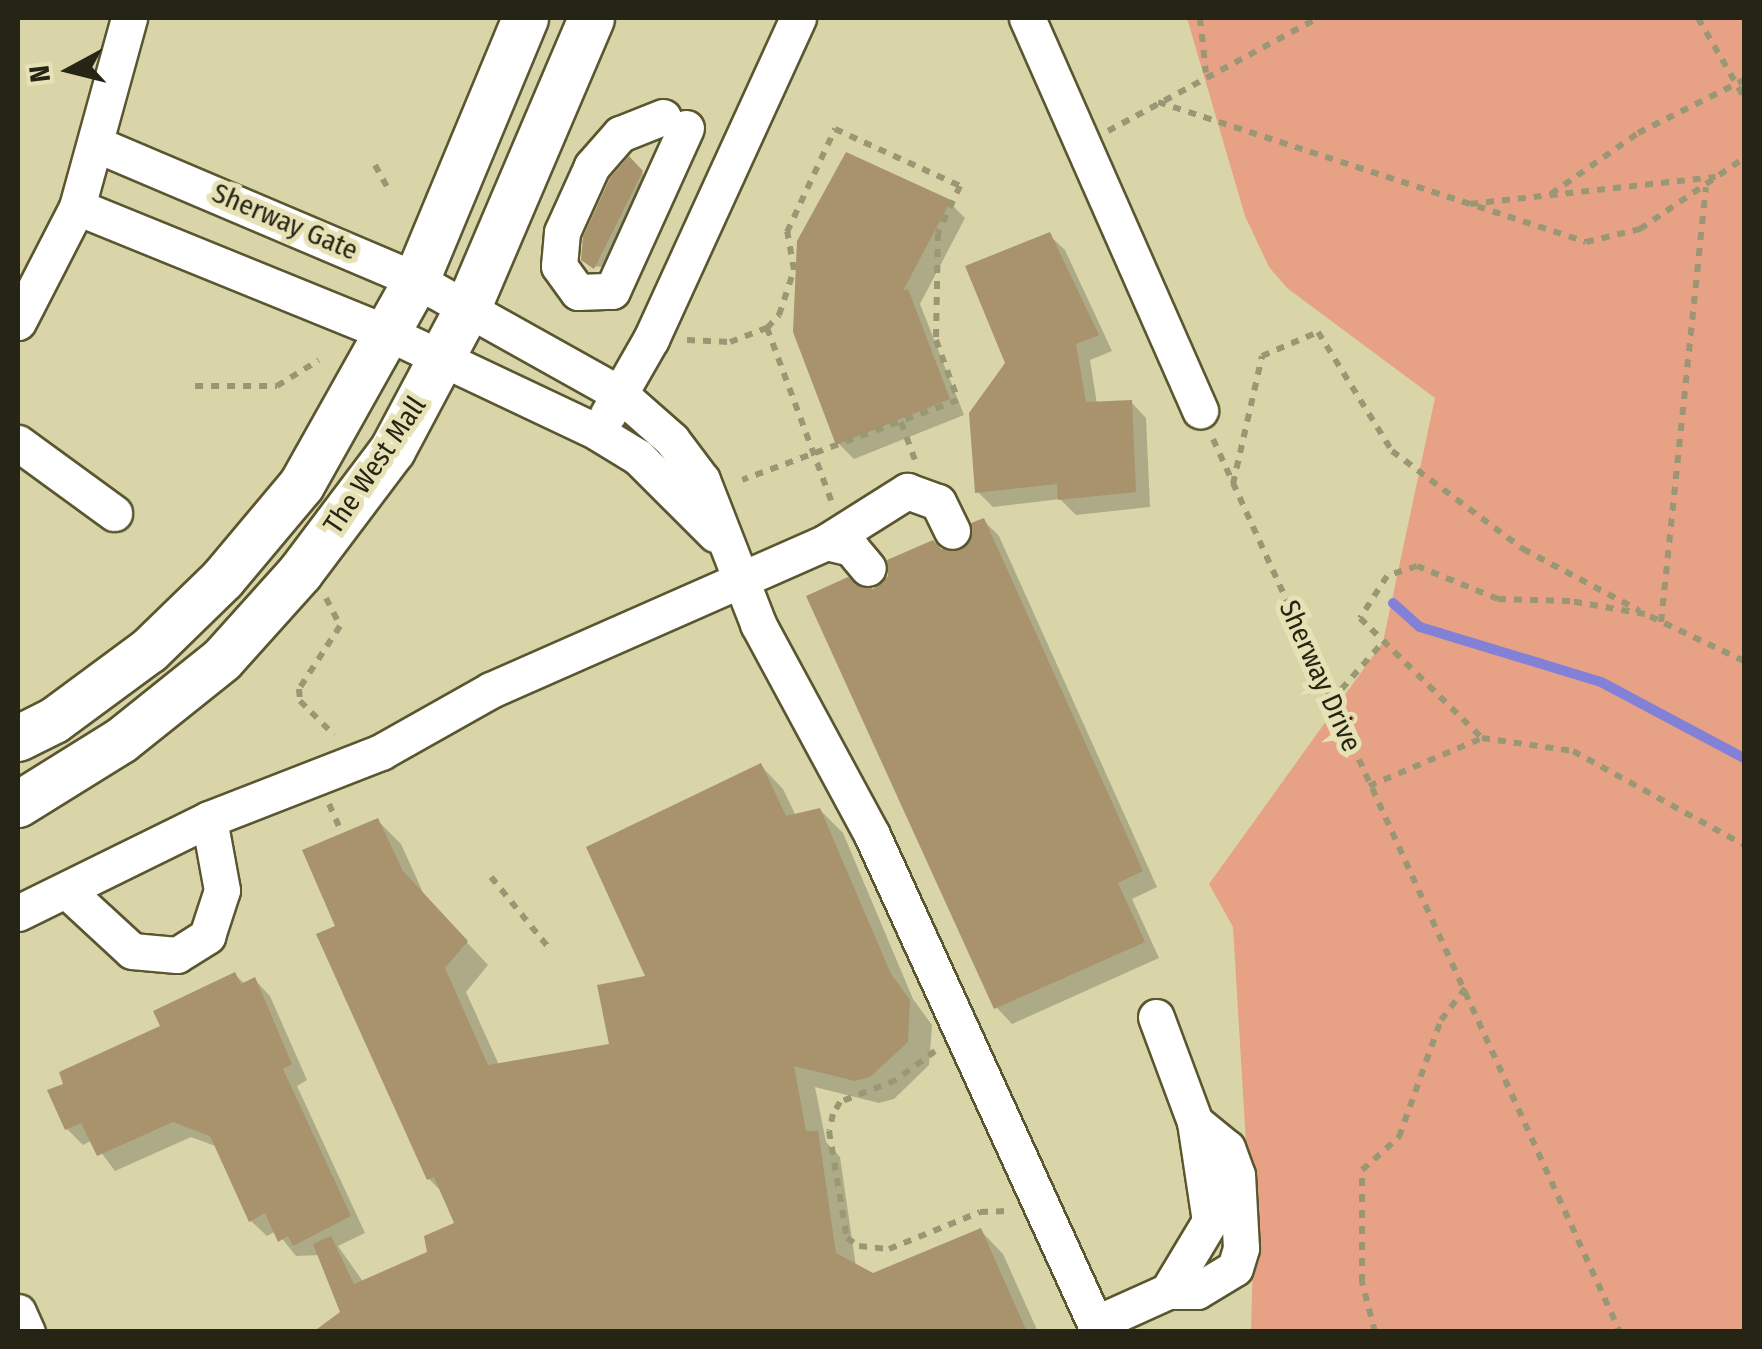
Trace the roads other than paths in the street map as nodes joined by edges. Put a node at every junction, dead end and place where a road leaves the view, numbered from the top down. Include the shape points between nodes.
1 (129, 18) edge
2 (525, 18) edge
3 (592, 18) edge
4 (798, 18) edge
5 (1027, 18) edge
6 (674, 122) joint
7 (98, 145) junction
8 (77, 207) junction
9 (416, 280) junction
10 (467, 308) junction
11 (18, 322) edge
12 (388, 332) junction
13 (444, 359) junction
14 (620, 394) junction
15 (1200, 410) road end
16 (598, 432) junction
17 (18, 443) edge
18 (114, 513) dead end
19 (952, 531) dead end
20 (719, 537) junction
21 (826, 542) junction
22 (868, 568) dead end
23 (739, 581) junction
24 (18, 738) edge
25 (18, 804) edge
26 (209, 819) junction
27 (67, 891) junction
28 (18, 913) edge
29 (1156, 1017) dead end
30 (18, 1312) edge
31 (1097, 1328) edge
32 (27, 1332) edge

1 - 7 street
2 - 9 main road, The West Mall
3 - 10 main road, The West Mall
4 - 14 street
5 - 15 street
6 - 6 street via 620,134 592,166 562,232 559,266 578,292 612,291
7 - 8 street
7 - 9 street, Sherway Gate
8 - 11 street
8 - 12 street
9 - 10 street, Sherway Gate
9 - 12 main road, The West Mall
10 - 13 main road, The West Mall
10 - 14 street
12 - 13 street
12 - 24 main road, The West Mall via 302,484 222,580 148,650 54,720
13 - 16 street
13 - 25 main road, The West Mall via 392,450 300,572 207,670 121,740
14 - 16 street
14 - 20 street via 672,440 702,480
16 - 20 street via 638,458
17 - 18 street
19 - 21 street via 938,502 923,491 908,491
20 - 23 street
21 - 22 street via 851,548
21 - 23 street
23 - 26 street via 491,690 359,760
23 - 31 street via 786,682 872,835
26 - 27 street
26 - 27 street via 222,890 206,936 177,955 132,952
27 - 28 street
29 - 31 street via 1195,1122 1227,1148 1237,1175 1241,1248 1235,1268 1218,1281 1197,1291 1168,1291
30 - 32 street

